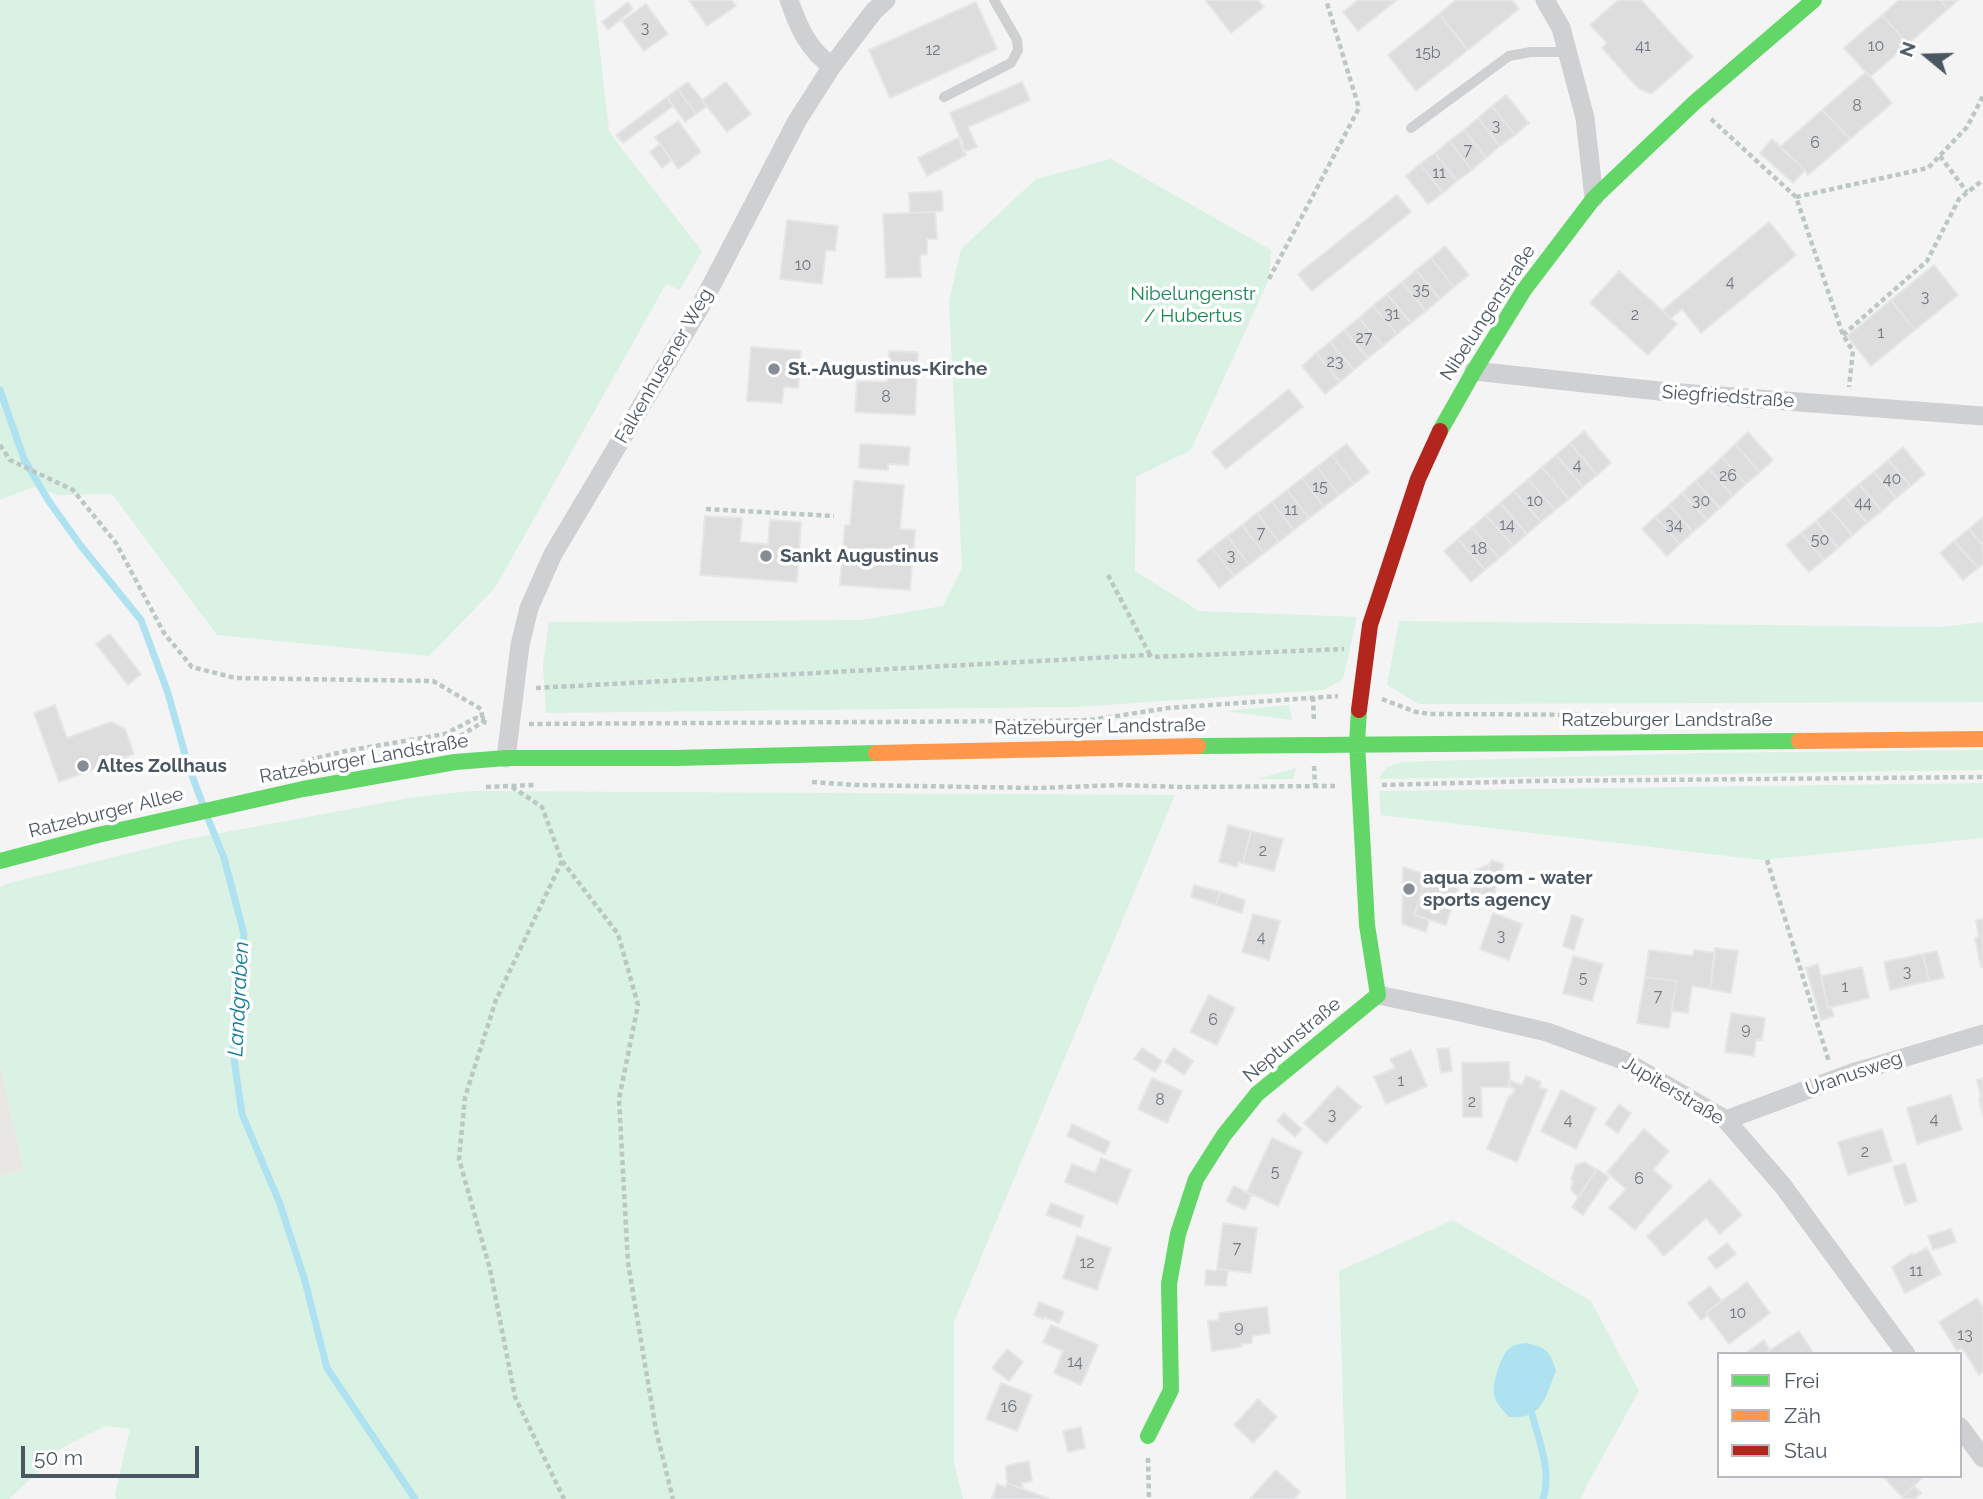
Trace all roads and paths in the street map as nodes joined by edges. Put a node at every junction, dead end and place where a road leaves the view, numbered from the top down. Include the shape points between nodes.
1 (789, 0) edge
2 (886, 0) edge
3 (994, 0) edge
4 (1325, 0) edge
5 (1545, 0) edge
6 (1814, 0) edge
7 (1567, 52) junction
8 (831, 66) junction
9 (1983, 96) edge
10 (944, 97) dead end
11 (1694, 103) junction
12 (1411, 128) dead end
13 (1940, 156) junction
14 (1983, 180) edge
15 (1967, 192) junction
16 (1796, 197) junction
17 (1594, 198) junction
18 (1269, 279) dead end
19 (1843, 335) junction
20 (1474, 371) junction
21 (1846, 405) junction
22 (1983, 416) edge
23 (0, 445) edge
24 (706, 509) dead end
25 (834, 516) dead end
26 (1108, 575) dead end
27 (1366, 648) junction
28 (1150, 655) junction
29 (513, 689) junction
30 (1360, 697) junction
31 (1633, 715) dead end
32 (483, 720) junction
33 (509, 725) junction
34 (1983, 739) edge
35 (1357, 743) junction
36 (506, 758) junction
37 (293, 764) dead end
38 (1983, 777) edge
39 (805, 781) dead end
40 (547, 785) dead end
41 (511, 786) junction
42 (1359, 786) junction
43 (484, 787) dead end
44 (222, 807) joint
45 (1767, 860) dead end
46 (0, 861) edge
47 (562, 861) junction
48 (1378, 995) junction
49 (1983, 1034) edge
50 (1834, 1079) junction
51 (1726, 1120) junction
52 (1905, 1352) edge
53 (1962, 1430) edge
54 (1148, 1436) joint
55 (1983, 1458) edge
56 (564, 1499) edge
57 (673, 1499) edge
58 (1149, 1499) edge

1 - 8 street via 804,38
2 - 8 street, Falkenhusener Weg
3 - 10 lane via 1018,50 1011,63
4 - 18 path via 1359,108
5 - 7 street via 1561,28
6 - 11 main road, Nibelungenstraße
7 - 12 lane via 1509,56
7 - 17 street via 1585,118
8 - 29 street, Falkenhusener Weg via 797,121 699,309 553,554 529,608
9 - 13 path via 1967,127
11 - 16 path
11 - 17 main road, Nibelungenstraße
13 - 15 path
13 - 16 path via 1928,168
14 - 15 path
15 - 19 path via 1927,261
16 - 19 path
17 - 20 main road, Nibelungenstraße via 1524,290
19 - 21 path via 1853,351
20 - 21 street, Siegfriedstraße
20 - 27 main road, Nibelungenstraße via 1418,479
21 - 22 street, Siegfriedstraße
23 - 32 path via 10,460 73,490 116,543 164,633 192,667 235,678 433,681 481,709
24 - 25 path
26 - 28 path
27 - 28 path
27 - 30 main road, Nibelungenstraße
28 - 29 path
29 - 33 street, Falkenhusener Weg
30 - 31 path via 1430,714
30 - 33 path via 1302,697 1039,722
30 - 35 main road, Nibelungenstraße
32 - 33 path
32 - 37 path via 476,718 445,734
33 - 36 street, Falkenhusener Weg
34 - 35 main road, Ratzeburger Landstraße
35 - 36 main road, Ratzeburger Landstraße
35 - 42 main road
36 - 44 main road, Ratzeburger Landstraße via 446,764
38 - 42 path
39 - 42 path via 1038,788
40 - 41 path
41 - 43 path
41 - 47 path via 542,807
42 - 48 main road via 1367,925
44 - 46 main road, Ratzeburger Allee
45 - 50 path
47 - 56 path via 496,1000 465,1097 459,1159 490,1269 515,1396
47 - 57 path via 618,934 638,1005 619,1099 628,1264 656,1430
48 - 51 street, Jupiterstraße via 1547,1032 1623,1060
48 - 54 main road, Neptunstraße via 1257,1094 1196,1179 1178,1234 1169,1284 1171,1390
49 - 50 street, Uranusweg
50 - 51 street, Uranusweg
51 - 52 street, Jupiterstraße via 1783,1186
53 - 55 street
54 - 58 path

